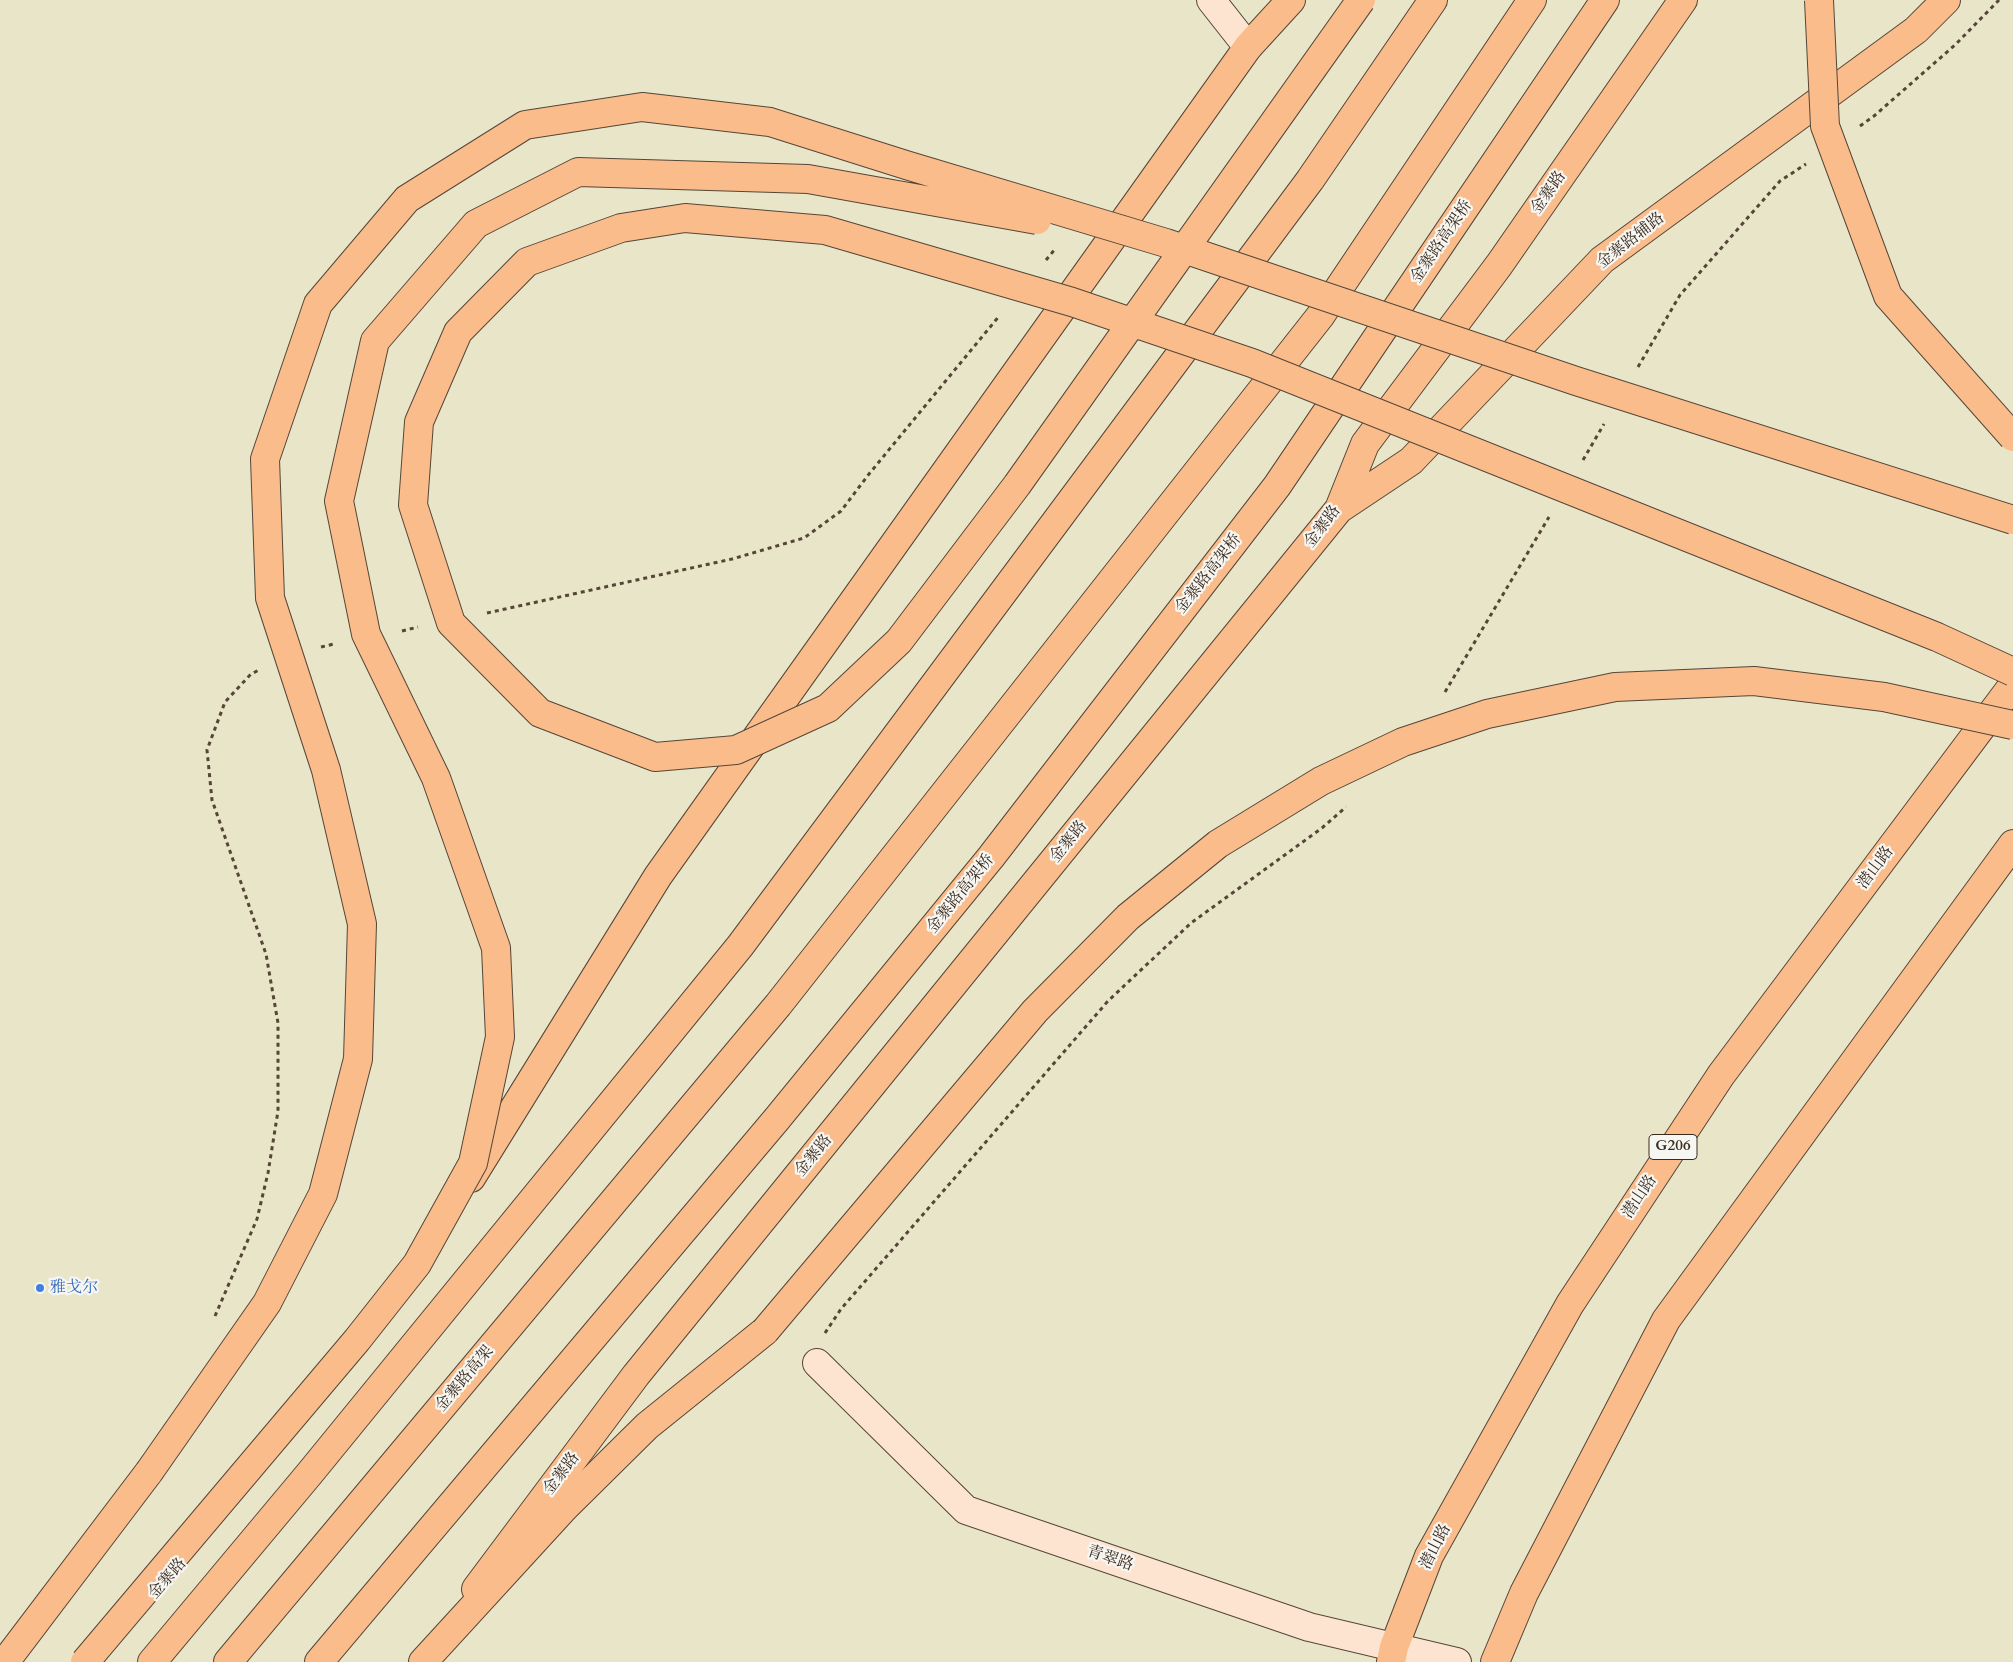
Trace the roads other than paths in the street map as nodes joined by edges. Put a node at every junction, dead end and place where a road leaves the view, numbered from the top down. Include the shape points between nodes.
1 (1212, 0) edge
2 (1291, 0) edge
3 (1361, 0) edge
4 (1433, 0) edge
5 (1532, 0) edge
6 (1605, 0) edge
7 (1683, 0) edge
8 (1819, 0) edge
9 (1946, 0) edge
10 (1248, 47) junction
11 (1166, 243) junction
12 (2013, 437) edge
13 (1339, 509) junction
14 (2013, 520) edge
15 (2013, 672) edge
16 (2013, 685) edge
17 (2013, 725) edge
18 (2013, 844) edge
19 (819, 1352) road end
20 (1392, 1654) edge
21 (5, 1662) edge
22 (85, 1662) edge
23 (97, 1662) edge
24 (152, 1662) edge
25 (228, 1662) edge
26 (319, 1662) edge
27 (422, 1662) edge
28 (1457, 1662) edge
29 (1495, 1662) edge

1 - 10 street
2 - 10 main road, 金寨路
3 - 15 main road, bridge via 1184,251 1149,299 1144,307 1138,315 1132,324 1012,493 899,641 828,708 736,750 655,757 540,713 451,623 413,505 419,422 458,332 527,262 621,228 685,218 825,230 1072,302 1129,321 1138,325 1252,363 1937,637
4 - 24 main road, bridge via 1310,180 740,946
5 - 25 main road, 金寨路高架, bridge via 1321,315 784,997
6 - 26 main road, 金寨路高架桥, bridge via 1277,486 991,857 776,1120
7 - 13 main road, 金寨路 via 1499,265 1366,444
8 - 12 main road, bridge via 1825,126 1888,296
9 - 13 main road, 金寨路辅路 via 1916,30 1602,260 1411,461
10 - 23 main road, 金寨路 via 658,876 368,1343
11 - 14 main road, bridge via 1586,384
11 - 21 main road, bridge via 770,122 642,107 525,125 407,198 318,304 265,459 270,598 326,770 362,924 358,1059 323,1194 267,1303 148,1472
11 - 22 main road, bridge via 808,180 578,172 476,224 375,341 339,501 366,634 436,778 496,948 500,1037 476,1153 417,1264 351,1348
13 - 27 main road, 金寨路 via 636,1374
16 - 20 main road, 潜山路 / G206 via 1721,1075 1570,1304 1429,1556
17 - 27 main road, bridge via 1884,697 1754,681 1615,687 1487,714 1403,742 1321,781 1218,844 1121,924 1034,1011 765,1331 647,1426 564,1508
18 - 29 main road via 1666,1320 1524,1594
19 - 20 street, 青翠路 via 966,1510
20 - 28 street, 青翠路

